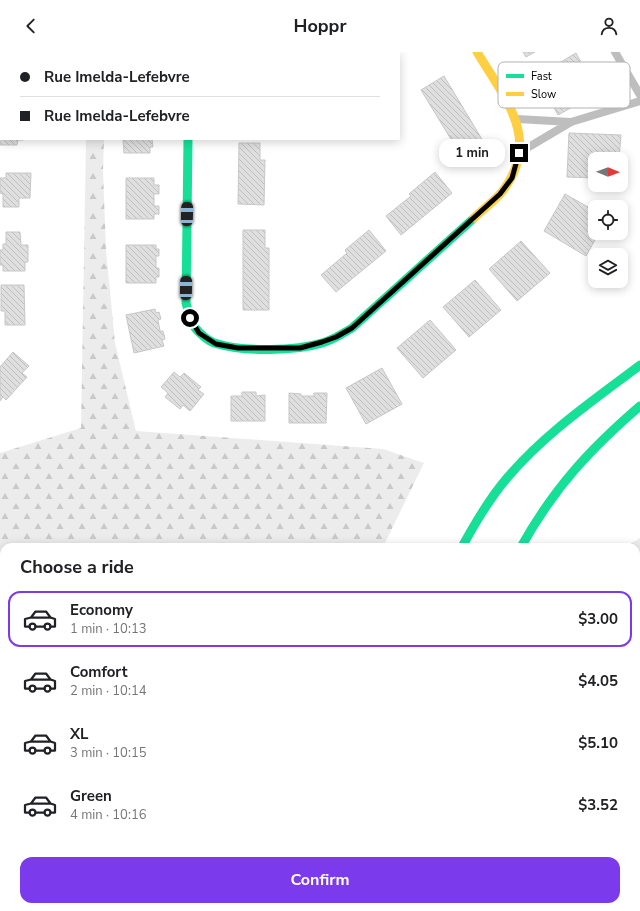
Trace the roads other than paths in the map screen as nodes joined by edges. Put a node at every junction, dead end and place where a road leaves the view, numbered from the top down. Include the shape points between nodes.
1 (477, 52) edge
2 (616, 52) edge
3 (622, 62) edge
4 (630, 77) edge
5 (498, 87) edge
6 (640, 95) edge
7 (640, 101) edge
8 (630, 104) edge
9 (511, 108) edge
10 (617, 108) edge
11 (515, 118) junction
12 (571, 122) junction
13 (188, 140) edge
14 (519, 153) junction
15 (640, 366) edge
16 (640, 406) edge
17 (464, 543) edge
18 (523, 543) edge

1 - 5 main road
2 - 3 lane
4 - 6 lane
7 - 8 lane
9 - 11 main road
10 - 12 lane
11 - 12 lane
11 - 14 main road via 520,132
12 - 14 lane
13 - 14 main road via 186,303 190,318 199,333 216,344 238,348 300,348 329,340 352,328 500,194 512,178
15 - 17 main road via 568,421 527,457 489,502
16 - 18 main road via 569,473 545,505

